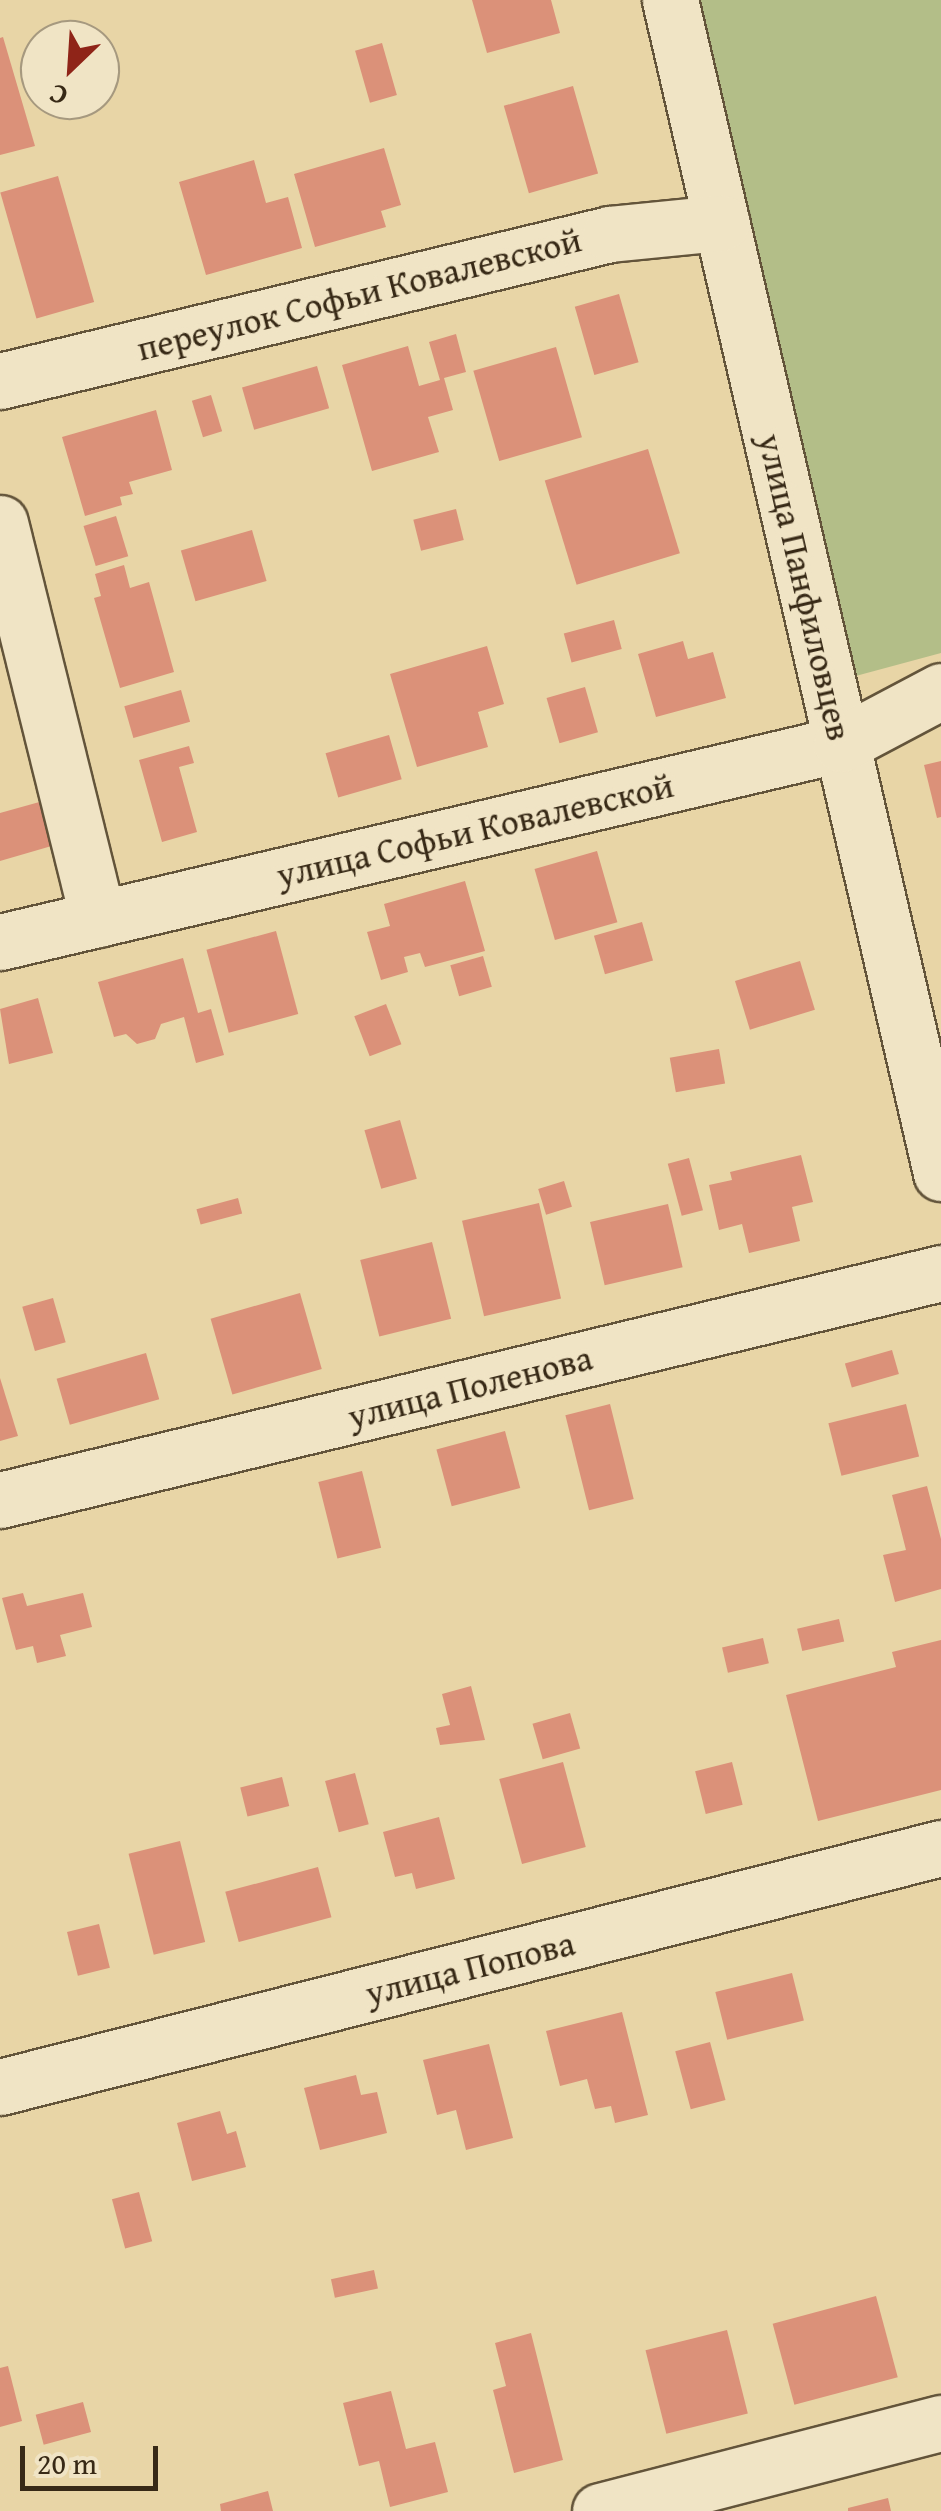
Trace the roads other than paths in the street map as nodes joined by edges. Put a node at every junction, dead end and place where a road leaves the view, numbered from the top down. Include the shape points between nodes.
1 (670, 0) edge
2 (721, 224) junction
3 (0, 381) edge
4 (0, 522) edge
5 (941, 691) edge
6 (841, 744) junction
7 (98, 919) junction
8 (0, 942) edge
9 (941, 1173) edge
10 (941, 1273) edge
11 (0, 1500) edge
12 (941, 1848) edge
13 (0, 2087) edge
14 (941, 2423) edge
15 (600, 2511) edge

1 - 2 street, улица Панфиловцев
2 - 3 street, переулок Софьи Ковалевской via 610,234
2 - 6 street, улица Панфиловцев
4 - 7 street
5 - 6 street, улица Софьи Ковалевской
6 - 7 street, улица Софьи Ковалевской
6 - 9 street, улица Панфиловцев
7 - 8 street, улица Софьи Ковалевской
10 - 11 street, улица Поленова
12 - 13 street, улица Попова
14 - 15 street

